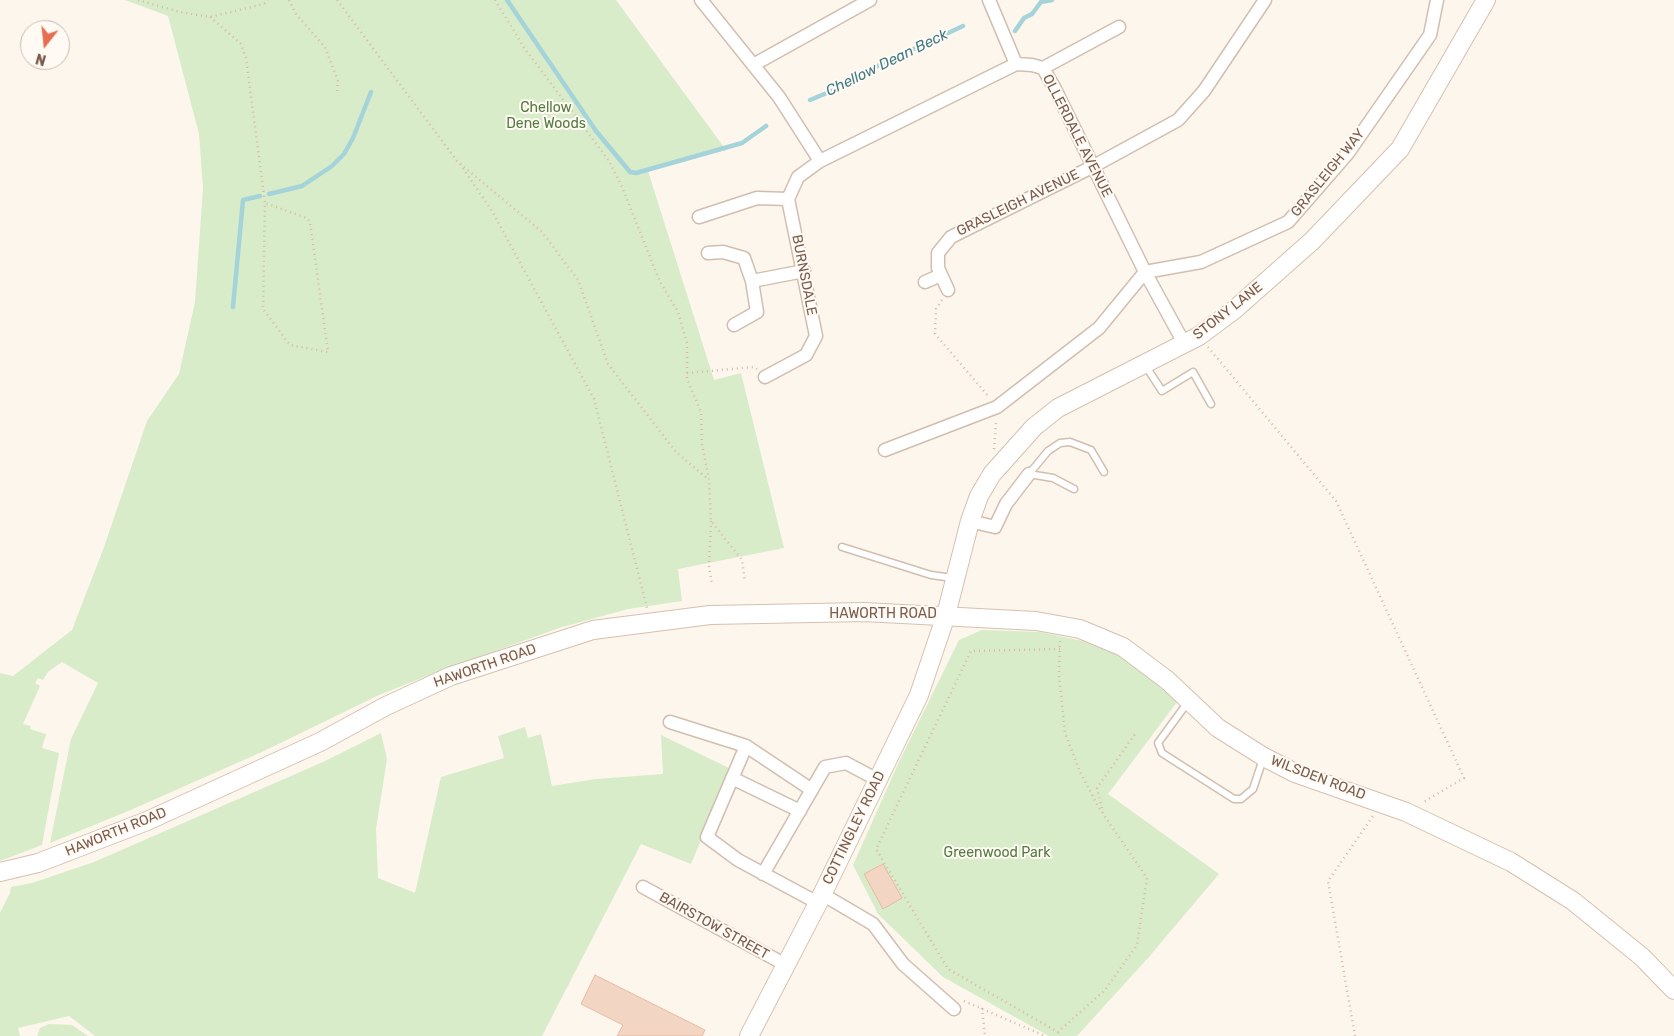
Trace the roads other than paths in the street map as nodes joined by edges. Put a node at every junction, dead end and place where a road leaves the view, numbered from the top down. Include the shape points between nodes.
1 (701, 0) edge
2 (989, 0) edge
3 (1265, 0) edge
4 (1437, 0) edge
5 (1486, 0) edge
6 (861, 2) edge
7 (1119, 27) dead end
8 (1016, 64) junction
9 (754, 65) junction
10 (1043, 68) junction
11 (820, 161) junction
12 (1092, 167) junction
13 (788, 199) junction
14 (699, 217) dead end
15 (708, 253) dead end
16 (804, 271) junction
17 (1144, 272) junction
18 (941, 276) junction
19 (752, 281) junction
20 (925, 282) dead end
21 (948, 290) road end
22 (734, 325) dead end
23 (1192, 340) junction
24 (1144, 364) junction
25 (765, 377) road end
26 (1211, 404) dead end
27 (885, 450) dead end
28 (1104, 472) dead end
29 (1030, 474) junction
30 (1074, 489) dead end
31 (970, 521) junction
32 (842, 547) dead end
33 (954, 578) junction
34 (946, 615) junction
35 (1188, 700) junction
36 (670, 722) dead end
37 (746, 746) junction
38 (1264, 757) junction
39 (732, 778) junction
40 (878, 780) junction
41 (812, 790) junction
42 (800, 811) junction
43 (0, 872) edge
44 (763, 874) junction
45 (643, 887) dead end
46 (820, 899) junction
47 (786, 965) junction
48 (1674, 990) edge
49 (959, 1005) road end
50 (749, 1036) edge

1 - 9 street
2 - 8 street
3 - 12 street, GRASLEIGH AVENUE via 1204,91 1178,120
4 - 17 street, GRASLEIGH WAY via 1430,35 1348,153 1288,222 1201,262
5 - 23 main road, STONY LANE via 1400,149 1312,241 1234,310
6 - 9 street
7 - 10 street
8 - 10 street, OLLERDALE AVENUE
8 - 11 street
9 - 11 street
10 - 12 street, OLLERDALE AVENUE
11 - 13 street via 798,177
12 - 17 street, OLLERDALE AVENUE
12 - 18 street, GRASLEIGH AVENUE via 951,237 938,253
13 - 14 street via 757,198
13 - 16 street, BURNSDALE
15 - 19 street via 723,252 744,258
16 - 19 street
16 - 25 street, BURNSDALE via 816,336 806,355
17 - 23 street, OLLERDALE AVENUE
17 - 27 street via 1099,328 998,407
18 - 20 street
18 - 21 street, GRASLEIGH AVENUE
19 - 22 street via 756,312
23 - 24 main road, STONY LANE
24 - 26 lane via 1162,391 1193,372
24 - 31 main road, STONY LANE via 1058,408 1034,427 992,474
28 - 29 lane via 1091,450 1070,442 1060,443 1048,452
29 - 30 lane via 1053,478
29 - 31 street via 1006,504 995,527
31 - 33 main road, STONY LANE
32 - 33 lane via 931,575
33 - 34 main road, STONY LANE
34 - 35 main road, WILSDEN ROAD via 1060,624 1080,629 1123,647
34 - 40 main road, COTTINGLEY ROAD via 919,695
34 - 43 main road, HAWORTH ROAD via 864,612 710,616 593,630 451,676 320,742 147,821 38,863
35 - 38 main road, WILSDEN ROAD via 1218,728
35 - 38 lane via 1158,743 1162,753 1234,799 1241,799 1253,789
36 - 37 street
37 - 39 street
37 - 41 street
38 - 48 main road, WILSDEN ROAD via 1295,773 1383,802 1511,862 1573,901 1642,957
39 - 42 street
39 - 44 street via 706,837
40 - 41 street via 846,763 825,767
40 - 46 main road, COTTINGLEY ROAD
41 - 42 street
42 - 44 street
44 - 46 street
45 - 47 street, BAIRSTOW STREET
46 - 47 main road, COTTINGLEY ROAD
46 - 49 street via 873,924 903,964
47 - 50 main road, COTTINGLEY ROAD

